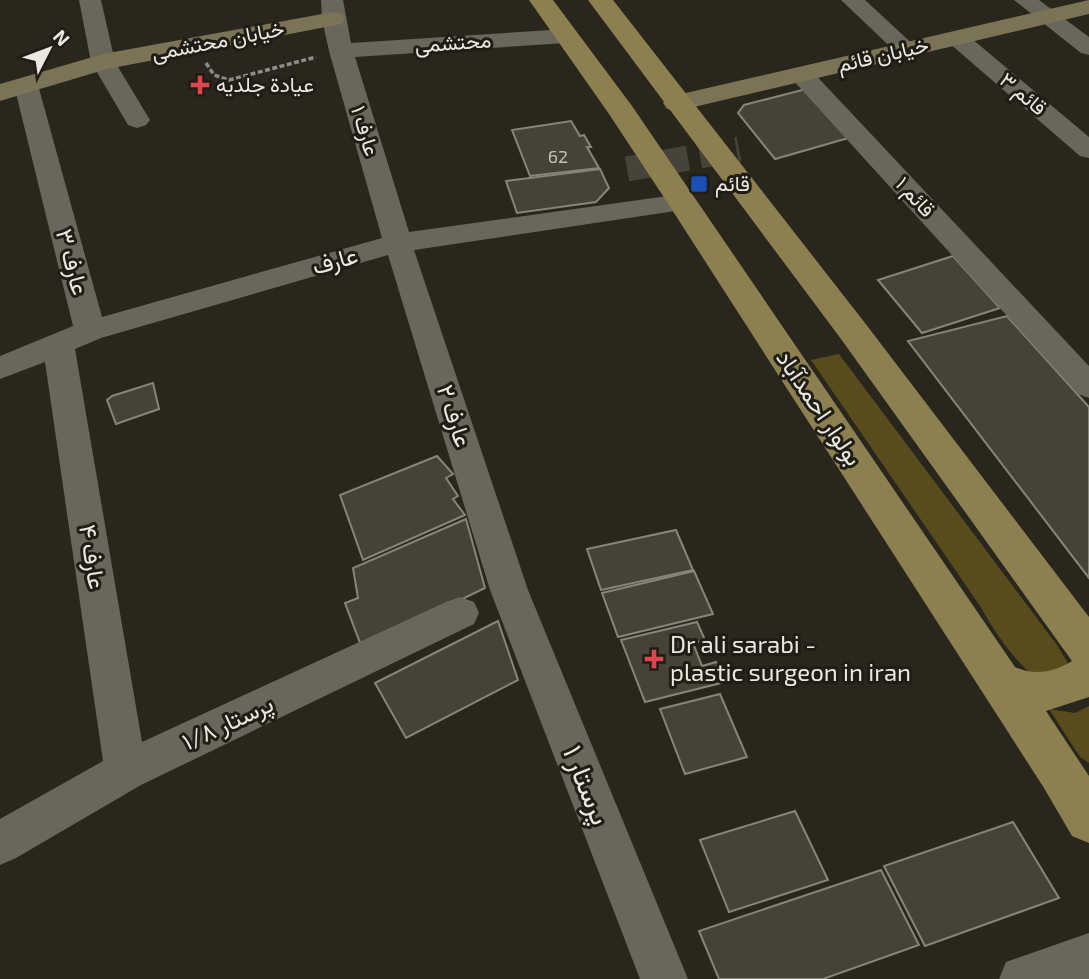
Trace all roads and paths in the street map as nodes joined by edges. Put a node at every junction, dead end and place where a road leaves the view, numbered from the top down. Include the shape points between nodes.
1 (90, 0) edge
2 (541, 0) edge
3 (600, 0) edge
4 (852, 0) edge
5 (1025, 0) edge
6 (1089, 7) edge
7 (332, 9) edge
8 (1048, 17) junction
9 (566, 36) junction
10 (957, 38) junction
11 (194, 45) junction
12 (1089, 48) edge
13 (907, 50) junction
14 (341, 51) junction
15 (103, 62) junction
16 (801, 74) junction
17 (26, 85) junction
18 (0, 93) edge
19 (677, 103) junction
20 (137, 120) dead end
21 (1089, 150) edge
22 (682, 202) junction
23 (398, 243) junction
24 (74, 337) junction
25 (0, 368) edge
26 (1089, 386) edge
27 (509, 590) joint
28 (460, 613) dead end
29 (1089, 650) edge
30 (1089, 673) edge
31 (1000, 681) junction
32 (126, 771) junction
33 (1085, 808) edge
34 (0, 843) edge
35 (1089, 957) edge
36 (664, 979) edge
37 (1024, 979) edge

1 - 15 street
2 - 9 main road, بولوار احمدآباد
3 - 19 main road
4 - 13 street
5 - 8 street
6 - 8 street, خیابان قائم
7 - 11 street, خیابان محتشمی
7 - 14 street, عارف ۱
8 - 10 street, خیابان قائم
8 - 12 street
9 - 14 street, محتشمی
9 - 22 main road, بولوار احمدآباد
10 - 13 street, خیابان قائم
10 - 21 street, قائم ۳
11 - 14 path via 214,75 229,80
11 - 15 street, خیابان محتشمی
13 - 16 street, خیابان قائم
14 - 23 street, عارف ۱
15 - 17 street
15 - 20 street
16 - 19 street, خیابان قائم
16 - 26 street, قائم ۱
17 - 18 street
17 - 24 street, عارف ۳ via 54,194
19 - 29 main road
22 - 23 street, عارف
22 - 31 main road, بولوار احمدآباد
23 - 24 street, عارف
23 - 27 street, عارف ۲
24 - 25 street, عارف
24 - 32 street, عارف ۴
27 - 36 street, پرستار ۱
28 - 32 street, پرستار ۱/۸
30 - 31 main road via 1073,686 1050,692 1016,690
31 - 33 main road, بولوار احمدآباد
32 - 34 street, پرستار ۱/۸
35 - 37 street

